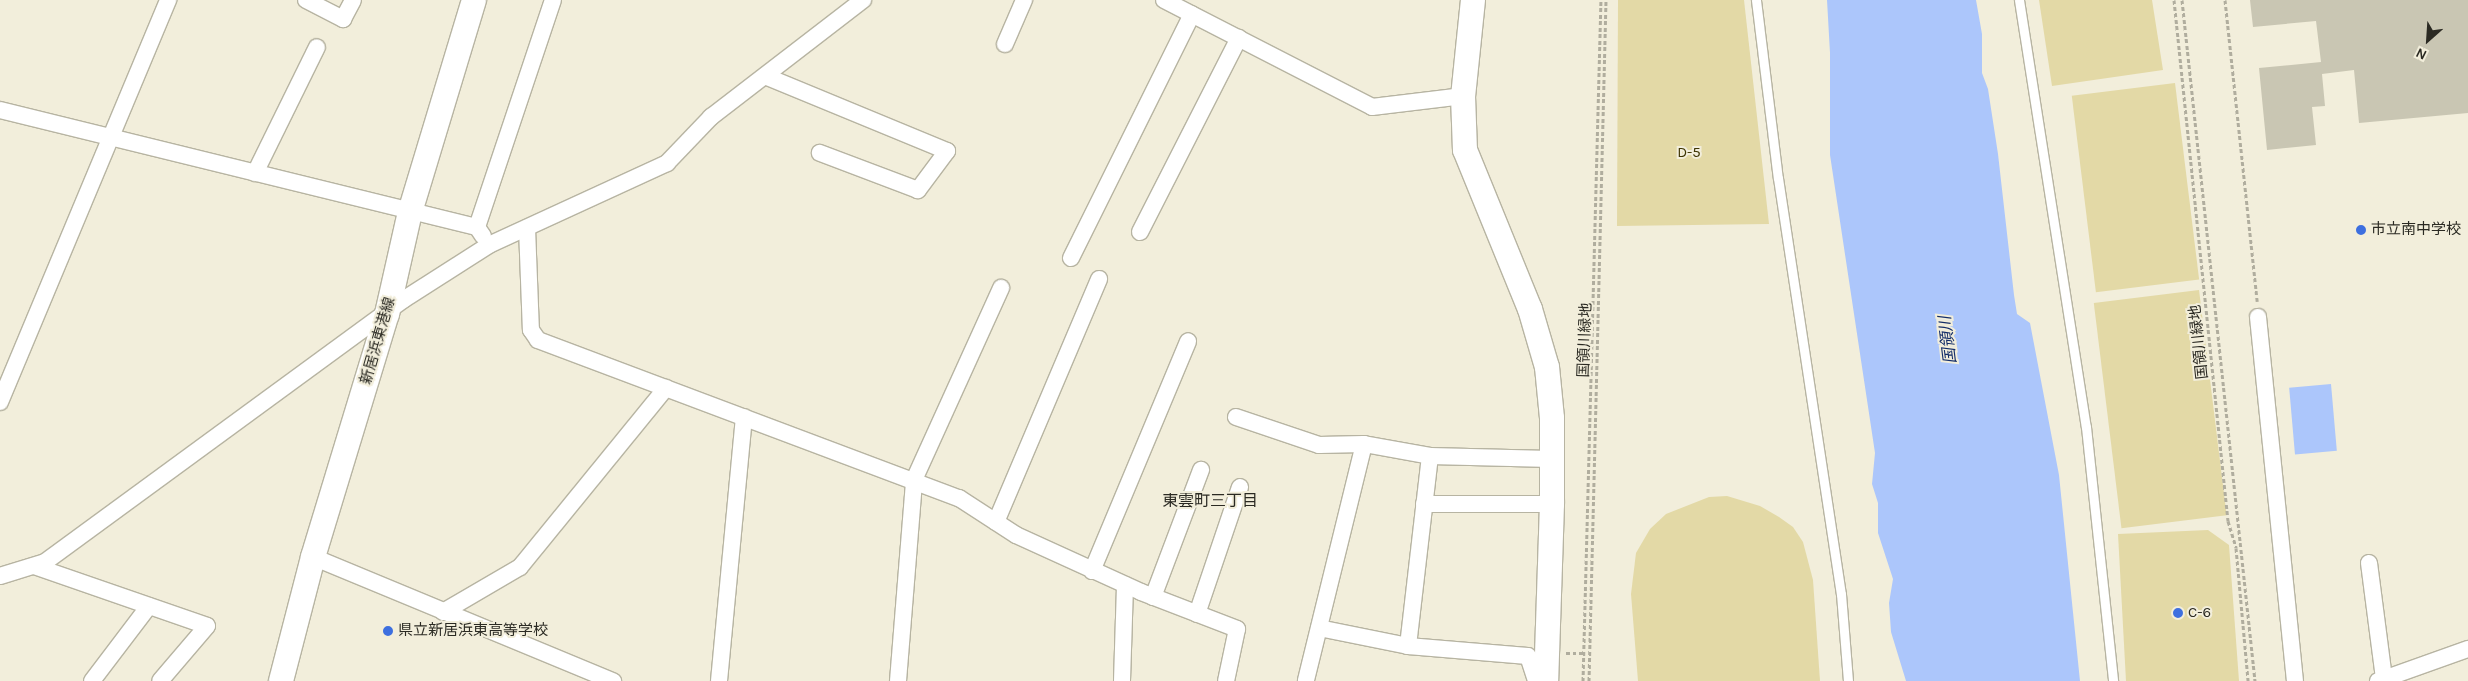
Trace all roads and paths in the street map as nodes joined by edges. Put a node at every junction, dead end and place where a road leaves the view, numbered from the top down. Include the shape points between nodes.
1 (168, 0) edge
2 (306, 0) edge
3 (353, 0) edge
4 (474, 0) edge
5 (553, 0) edge
6 (863, 0) edge
7 (1024, 0) edge
8 (1164, 0) edge
9 (1473, 0) edge
10 (1601, 0) edge
11 (1606, 0) edge
12 (1756, 0) edge
13 (2019, 0) edge
14 (2174, 0) edge
15 (2182, 0) edge
16 (2225, 0) edge
17 (1192, 14) junction
18 (1239, 38) junction
19 (1005, 44) dead end
20 (317, 47) dead end
21 (765, 76) junction
22 (1464, 96) junction
23 (0, 110) edge
24 (111, 137) junction
25 (820, 153) dead end
26 (255, 173) junction
27 (410, 212) junction
28 (477, 227) junction
29 (527, 228) junction
30 (1140, 232) dead end
31 (489, 245) junction
32 (1071, 258) dead end
33 (1099, 279) dead end
34 (1001, 288) dead end
35 (387, 314) junction
36 (2258, 317) joint
37 (1188, 341) dead end
38 (666, 388) junction
39 (0, 402) edge
40 (744, 417) junction
41 (1236, 417) dead end
42 (1364, 444) junction
43 (1430, 456) junction
44 (1551, 459) junction
45 (1201, 470) dead end
46 (914, 480) junction
47 (1240, 487) dead end
48 (1424, 504) junction
49 (1552, 504) junction
50 (996, 522) junction
51 (313, 557) junction
52 (2369, 563) dead end
53 (34, 566) junction
54 (1092, 571) junction
55 (0, 576) edge
56 (1125, 585) junction
57 (1153, 597) junction
58 (149, 606) junction
59 (444, 612) junction
60 (1197, 614) junction
61 (1319, 628) junction
62 (1408, 646) junction
63 (2468, 649) edge
64 (2381, 680) edge
65 (92, 681) edge
66 (160, 681) edge
67 (281, 681) edge
68 (613, 681) edge
69 (719, 681) edge
70 (898, 681) edge
71 (1122, 681) edge
72 (1226, 681) edge
73 (1306, 681) edge
74 (1536, 681) edge
75 (1546, 681) edge
76 (1583, 681) edge
77 (1589, 681) edge
78 (1848, 681) edge
79 (2113, 681) edge
80 (2248, 681) edge
81 (2255, 681) edge
82 (2295, 681) edge

1 - 24 street
2 - 3 street via 343,19
4 - 27 main road, 新居浜東港線
5 - 28 street
6 - 21 street
7 - 19 street
8 - 17 street
9 - 22 main road
10 - 76 path
11 - 77 path, 国領川緑地
12 - 78 lane via 1778,178 1842,594
13 - 79 lane via 2086,427
14 - 80 path, 国領川緑地 via 2228,521 2236,548
15 - 81 path
16 - 36 path
17 - 18 street
17 - 32 street
18 - 22 street via 1372,107
18 - 30 street
20 - 26 street
21 - 25 street via 947,151 918,190
21 - 29 street via 711,116 667,163
22 - 44 main road via 1465,150 1530,309 1547,367
23 - 24 street
24 - 26 street
24 - 39 street
26 - 27 street
27 - 28 street
27 - 35 main road, 新居浜東港線
28 - 31 street
29 - 31 street
29 - 38 street via 530,330 538,340
31 - 35 street via 403,300
33 - 50 street
34 - 46 street
35 - 51 main road, 新居浜東港線
35 - 53 street via 45,562
36 - 82 street
37 - 54 street
38 - 40 street
38 - 59 street via 520,567
40 - 46 street
40 - 69 street
41 - 42 street via 1319,445
42 - 43 street
42 - 61 street
43 - 44 street
43 - 48 street
44 - 49 main road
45 - 57 street
46 - 50 street via 959,498
46 - 70 street
47 - 60 street
48 - 49 street
48 - 62 street
49 - 75 main road
50 - 54 street
51 - 59 street
51 - 67 main road, 新居浜東港線
52 - 64 street
53 - 55 street
53 - 58 street
54 - 56 street
56 - 57 street
56 - 71 street
57 - 60 street
58 - 65 street
58 - 66 street via 208,626
59 - 68 street
60 - 72 street via 1237,629
61 - 62 street
61 - 73 street
62 - 74 street via 1528,656
63 - 64 street

